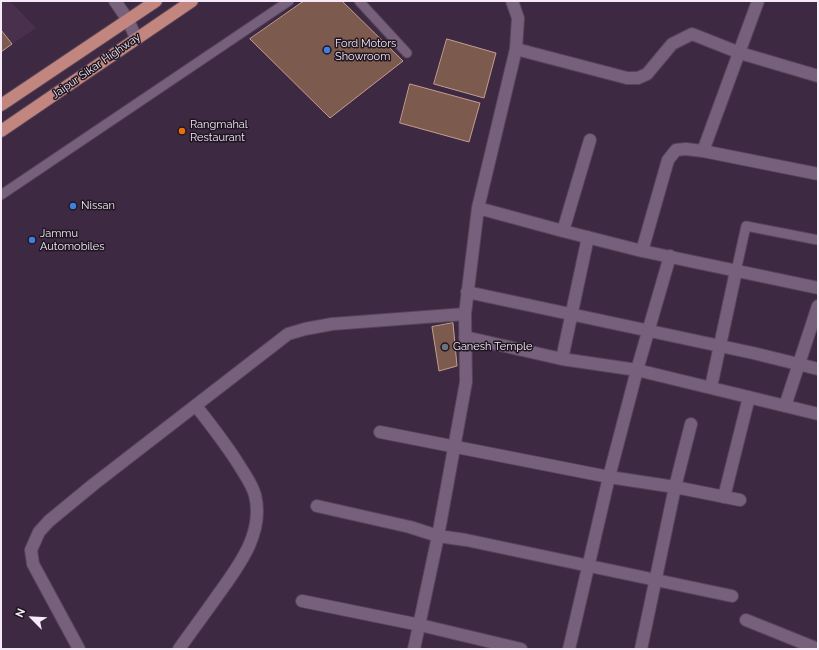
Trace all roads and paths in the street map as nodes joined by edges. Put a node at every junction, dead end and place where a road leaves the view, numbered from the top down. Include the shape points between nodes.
1 (115, 1) edge
2 (156, 1) edge
3 (192, 1) edge
4 (289, 1) edge
5 (359, 1) edge
6 (512, 1) edge
7 (758, 1) edge
8 (128, 20) junction
9 (136, 38) junction
10 (516, 49) junction
11 (407, 53) dead end
12 (740, 53) junction
13 (818, 76) edge
14 (1, 105) edge
15 (1, 131) edge
16 (590, 140) dead end
17 (703, 151) junction
18 (818, 174) edge
19 (1, 194) edge
20 (478, 208) junction
21 (563, 231) junction
22 (588, 237) junction
23 (818, 240) edge
24 (642, 250) junction
25 (670, 256) junction
26 (736, 270) junction
27 (818, 288) edge
28 (467, 292) junction
29 (818, 306) edge
30 (465, 314) junction
31 (572, 315) junction
32 (648, 330) junction
33 (465, 337) junction
34 (720, 346) junction
35 (562, 359) junction
36 (799, 364) junction
37 (818, 369) edge
38 (637, 370) junction
39 (711, 387) junction
40 (749, 397) junction
41 (196, 406) junction
42 (785, 406) junction
43 (818, 414) edge
44 (691, 424) dead end
45 (380, 432) dead end
46 (454, 445) junction
47 (609, 477) junction
48 (675, 487) junction
49 (724, 496) junction
50 (740, 500) dead end
51 (317, 506) dead end
52 (438, 536) junction
53 (589, 567) junction
54 (656, 580) junction
55 (732, 596) dead end
56 (302, 601) dead end
57 (746, 620) dead end
58 (420, 625) junction
59 (798, 645) edge
60 (79, 649) edge
61 (179, 649) edge
62 (414, 649) edge
63 (521, 649) edge
64 (570, 649) edge
65 (641, 649) edge
66 (818, 649) edge

1 - 8 street
2 - 8 main road, Jaipur Sikar Highway
3 - 9 main road, Jaipur Sikar Highway
4 - 19 lane
5 - 11 lane
6 - 10 street via 518,18
7 - 12 street
8 - 9 street
8 - 14 main road, Jaipur Sikar Highway
9 - 15 main road, Jaipur Sikar Highway
10 - 12 street via 627,78 638,78 647,74 672,44 692,34
10 - 20 street
12 - 13 street
12 - 17 street
16 - 21 street
17 - 18 street
17 - 24 street via 676,150 668,160
20 - 21 street
20 - 28 street
21 - 22 street
22 - 24 street
22 - 31 street
23 - 26 lane via 746,226
24 - 25 street
25 - 26 street
25 - 32 street
26 - 27 street
26 - 34 street
28 - 30 street
28 - 31 street
29 - 36 street
30 - 33 street
30 - 41 street via 332,324 288,334
31 - 32 street
31 - 35 street
32 - 34 street
32 - 38 street
33 - 35 street
33 - 46 street via 466,382
34 - 36 street
34 - 39 street
35 - 38 street
36 - 37 street
36 - 42 street
38 - 39 street
38 - 47 street
39 - 40 street
40 - 42 street
40 - 49 street
41 - 60 street via 49,521 39,532 31,550 33,564
41 - 61 street via 226,444 250,482 255,495 256,525 249,547 236,570
42 - 43 street
44 - 48 street
45 - 46 street
46 - 47 street
46 - 52 street
47 - 48 street
47 - 53 street
48 - 49 street
48 - 54 street
49 - 50 street
51 - 52 street
52 - 53 street
52 - 58 street
53 - 54 street
53 - 64 street
54 - 55 street
54 - 65 street
56 - 58 street
57 - 59 street
58 - 62 street
58 - 63 street
59 - 66 street

